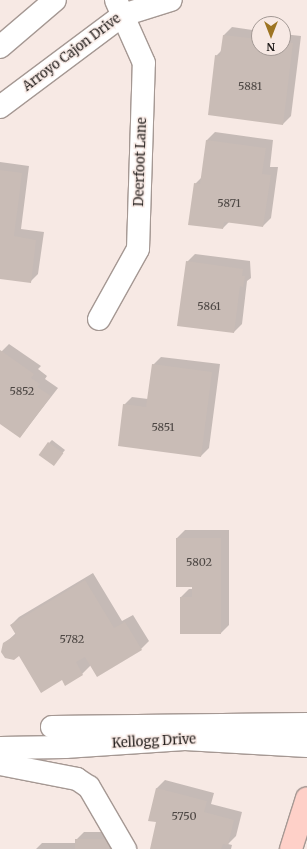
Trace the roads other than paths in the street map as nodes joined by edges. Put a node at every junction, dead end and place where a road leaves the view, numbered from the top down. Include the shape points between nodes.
1 (55, 0) edge
2 (171, 0) edge
3 (120, 7) edge
4 (0, 47) edge
5 (0, 107) edge
6 (99, 319) dead end
7 (307, 724) edge
8 (52, 727) dead end
9 (307, 746) edge
10 (0, 748) edge
11 (0, 764) edge
12 (307, 798) edge
13 (125, 849) edge
14 (291, 849) edge

1 - 4 street
2 - 3 street, Arroyo Cajon Drive
3 - 5 street, Arroyo Cajon Drive
3 - 6 street, Deerfoot Lane via 144,63 138,249
7 - 8 street
9 - 10 street, Kellogg Drive via 185,739 65,748
11 - 13 street via 77,779 89,787
12 - 14 main road

